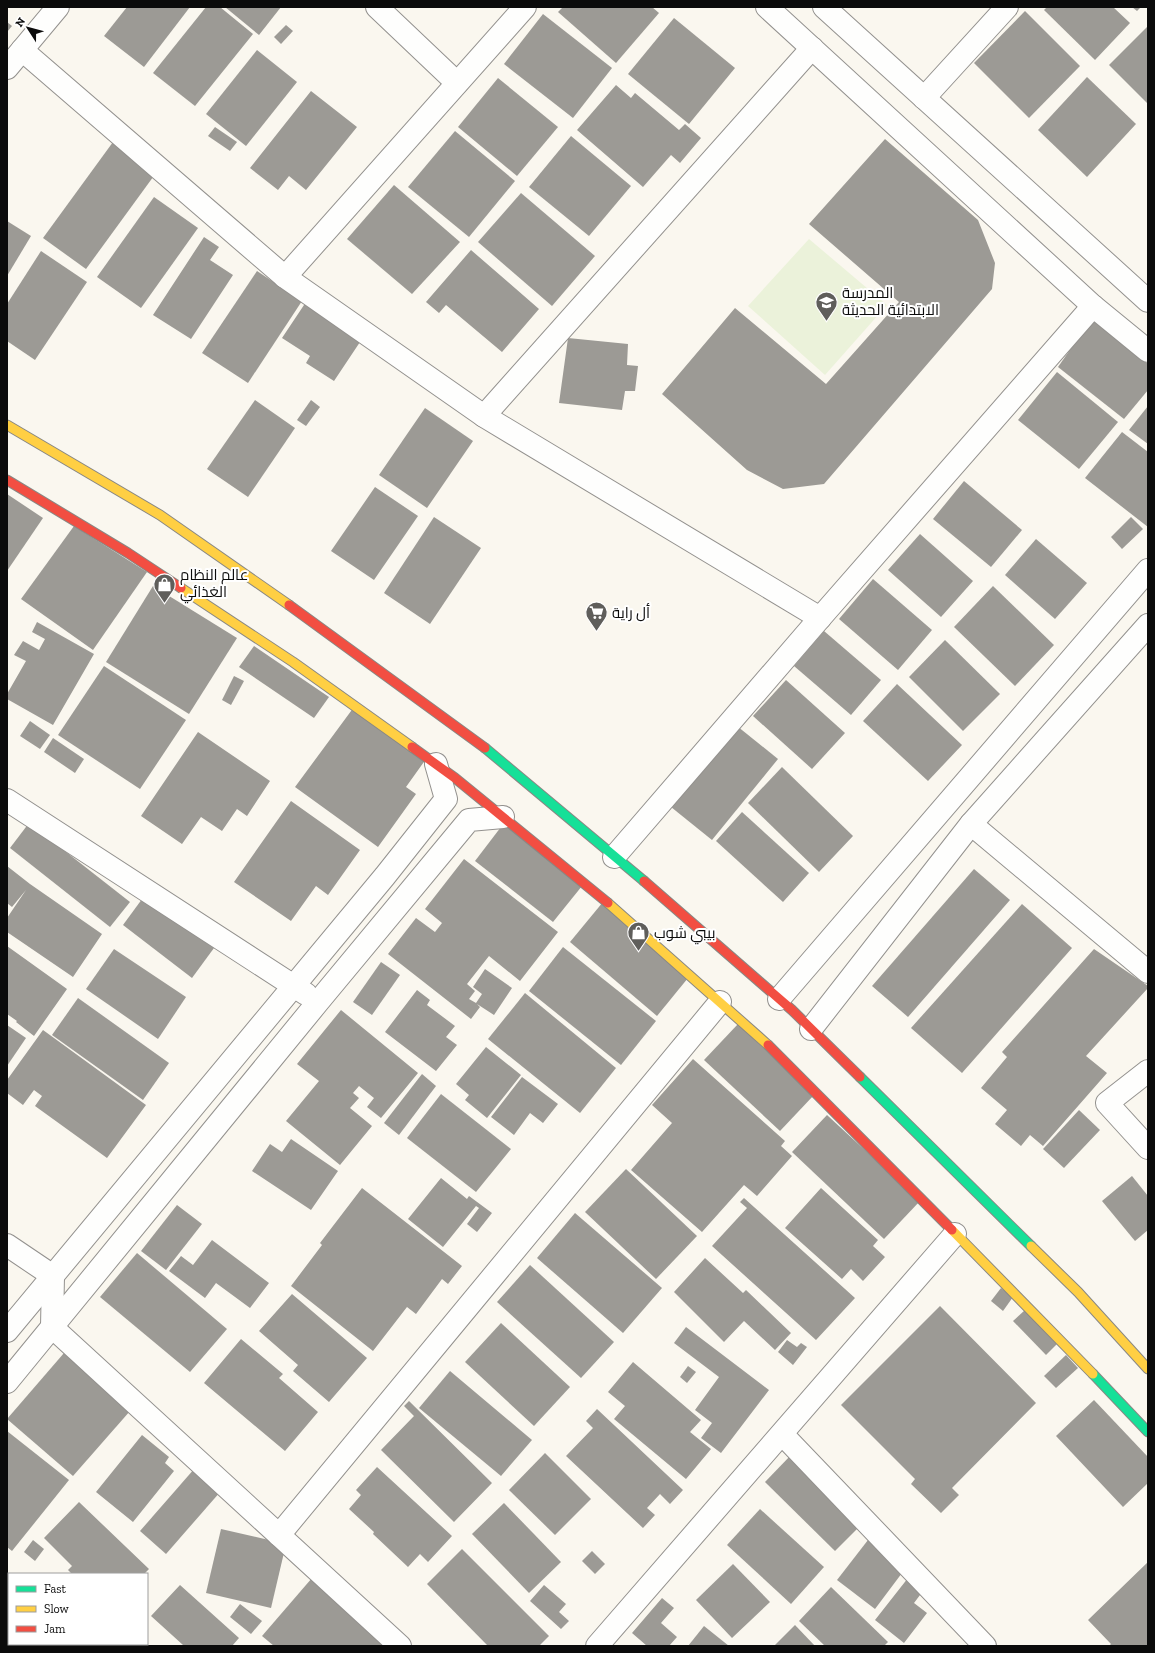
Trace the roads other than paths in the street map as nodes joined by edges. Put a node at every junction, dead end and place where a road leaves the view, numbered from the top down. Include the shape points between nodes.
1 (58, 7) edge
2 (377, 7) edge
3 (525, 7) edge
4 (767, 7) edge
5 (824, 7) edge
6 (1007, 7) edge
7 (812, 48) junction
8 (22, 50) junction
9 (7, 68) edge
10 (457, 83) junction
11 (924, 98) junction
12 (285, 276) junction
13 (1148, 301) edge
14 (1093, 306) junction
15 (1148, 351) edge
16 (484, 416) junction
17 (7, 425) edge
18 (7, 480) edge
19 (1148, 570) edge
20 (820, 618) junction
21 (1148, 625) edge
22 (436, 764) junction
23 (11, 810) edge
24 (503, 817) junction
25 (971, 824) junction
26 (614, 857) junction
27 (1148, 972) edge
28 (294, 986) junction
29 (779, 999) junction
30 (318, 1002) junction
31 (720, 1002) junction
32 (812, 1029) junction
33 (1148, 1071) edge
34 (1148, 1148) edge
35 (955, 1234) junction
36 (7, 1245) edge
37 (53, 1276) junction
38 (52, 1328) junction
39 (7, 1331) edge
40 (1148, 1369) edge
41 (7, 1382) edge
42 (1148, 1432) edge
43 (782, 1434) junction
44 (279, 1536) junction
45 (973, 1642) edge
46 (400, 1646) edge
47 (597, 1646) edge

1 - 8 street
2 - 10 street
3 - 10 street
4 - 7 street
5 - 11 street
6 - 11 street
7 - 14 street
7 - 16 street
8 - 9 street
8 - 12 street
10 - 12 street
11 - 13 street
12 - 16 street
14 - 15 street
14 - 20 street
16 - 20 street
17 - 26 main road via 160,516 325,630 482,746
18 - 22 main road via 128,553 293,662
19 - 29 street
20 - 26 street
21 - 25 street
22 - 24 main road
22 - 28 street via 446,798 386,876
23 - 28 street
24 - 30 street via 469,820
24 - 31 main road via 612,906
25 - 27 street
25 - 32 street
26 - 29 main road
28 - 30 street
28 - 37 street
29 - 32 main road
30 - 38 street
31 - 35 main road via 762,1038
31 - 44 street
32 - 40 main road via 1078,1292
33 - 34 street via 1107,1103
35 - 42 main road
35 - 43 street
36 - 37 street
37 - 38 street
37 - 39 street
38 - 41 street
38 - 44 street
43 - 45 street
43 - 47 street
44 - 46 street

